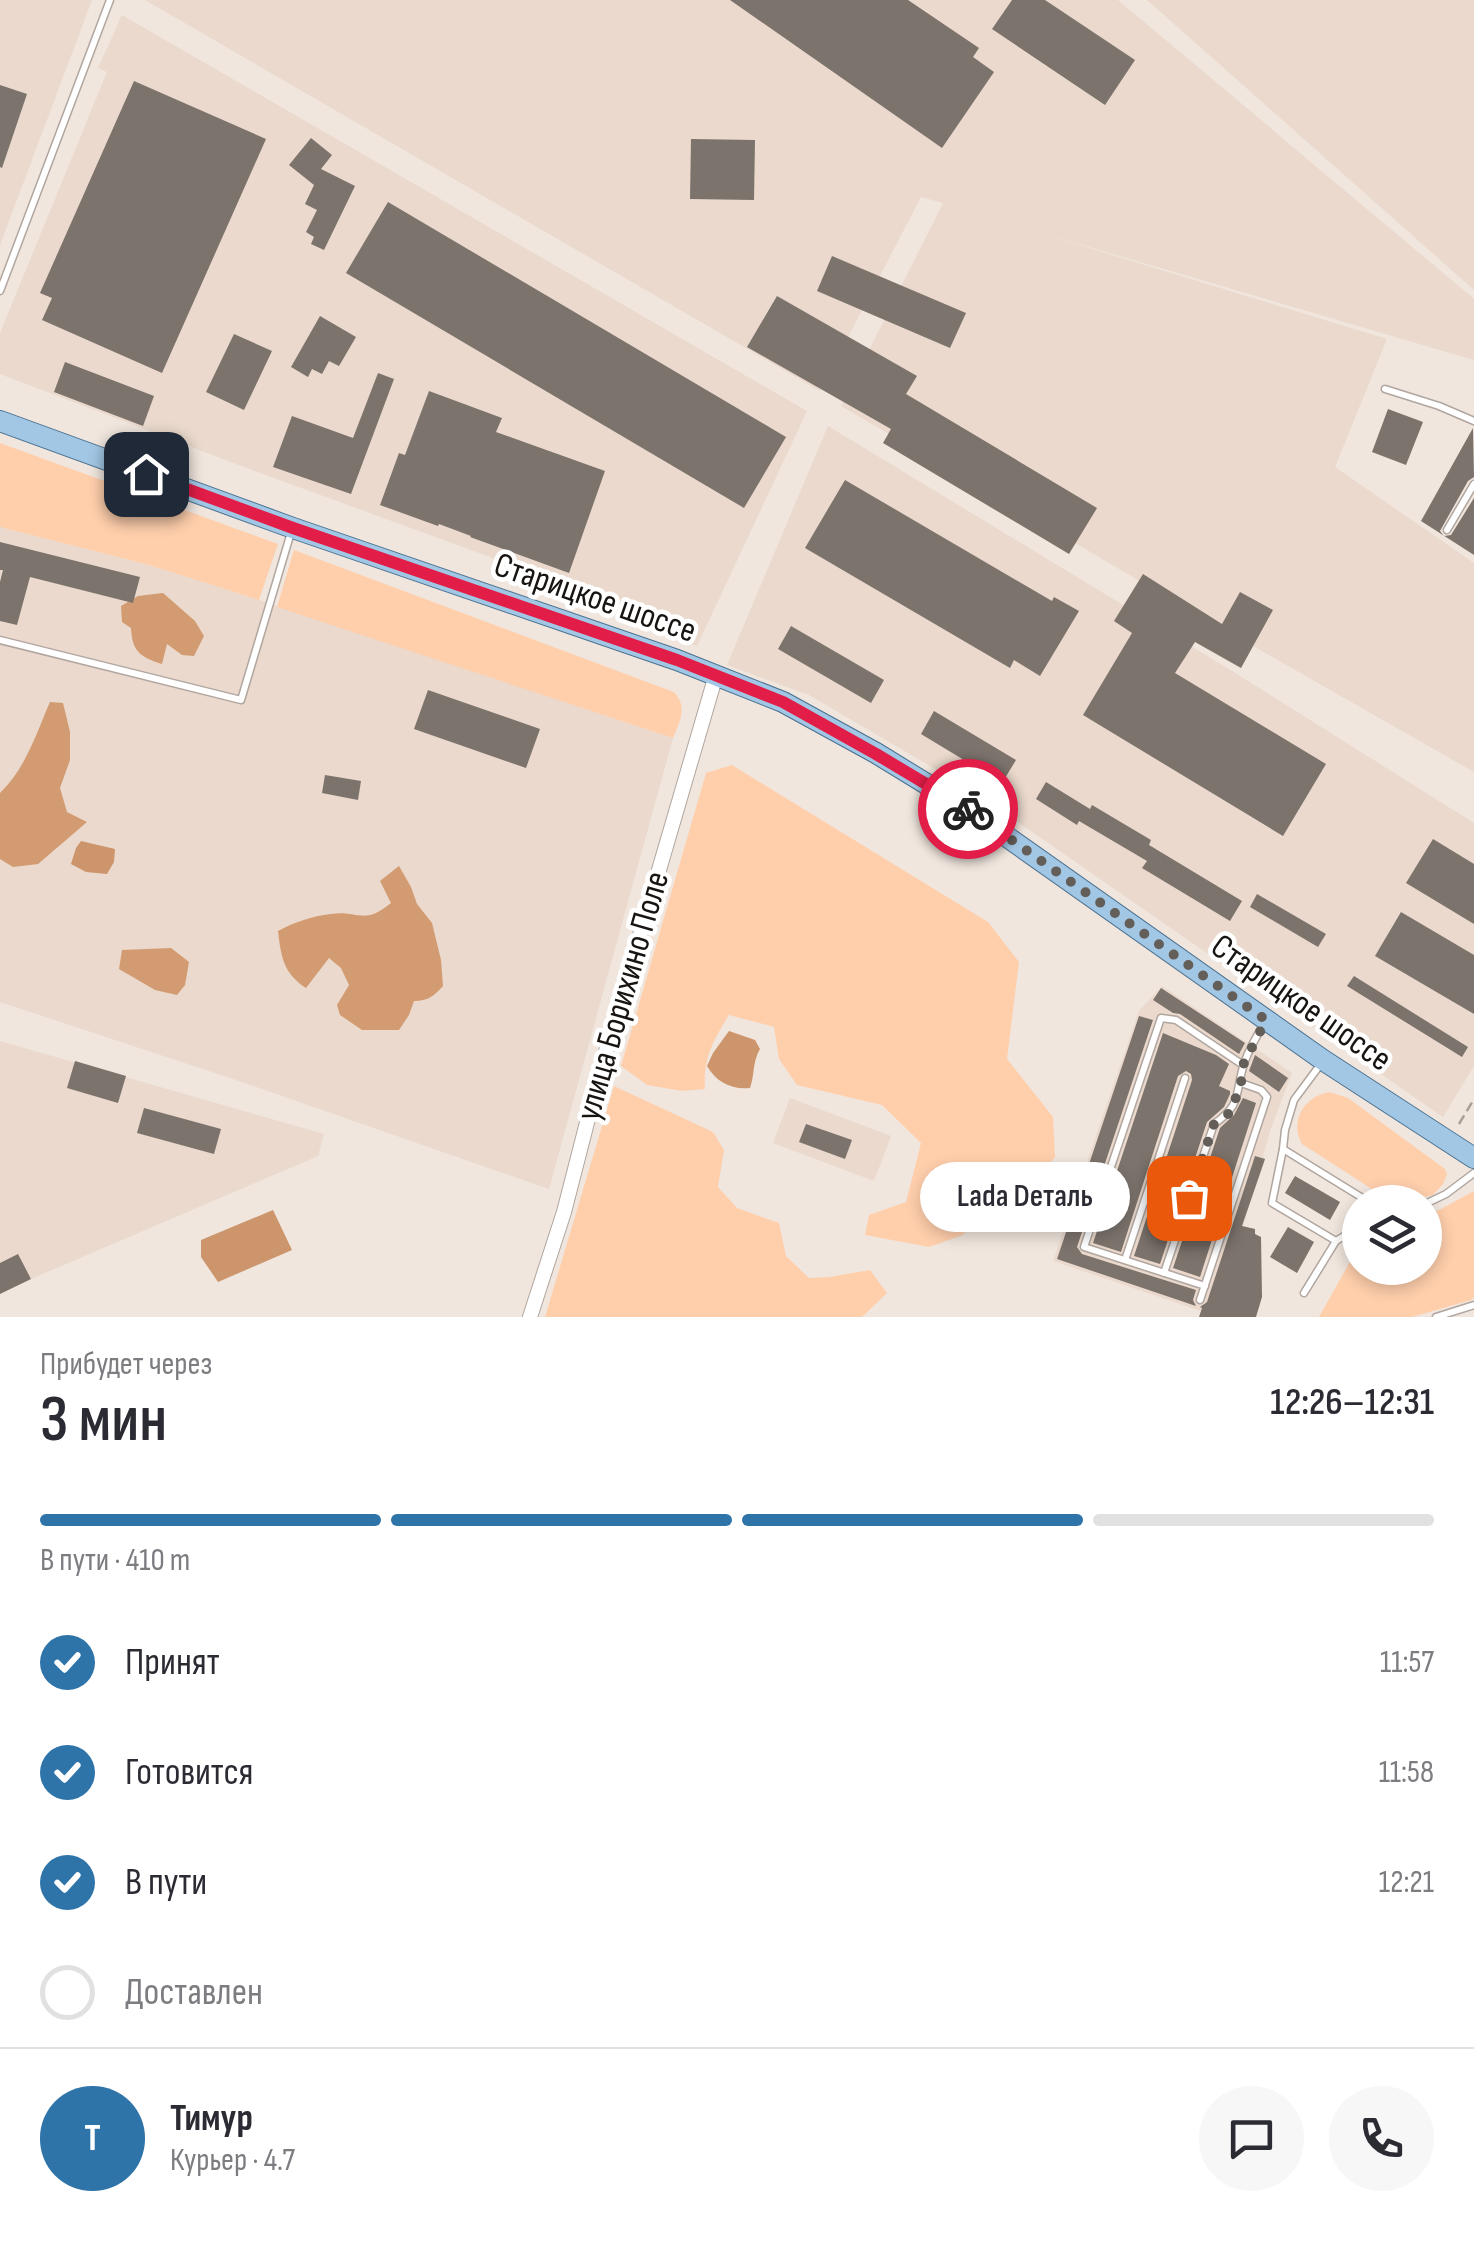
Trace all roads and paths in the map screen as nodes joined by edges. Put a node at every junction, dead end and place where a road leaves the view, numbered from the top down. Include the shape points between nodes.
1 (110, 0) edge
2 (0, 292) edge
3 (1386, 389) dead end
4 (0, 420) edge
5 (1474, 421) edge
6 (1474, 484) edge
7 (293, 528) junction
8 (1447, 530) dead end
9 (0, 640) edge
10 (716, 675) junction
11 (1266, 1020) junction
12 (1323, 1060) junction
13 (1243, 1065) junction
14 (1185, 1078) dead end
15 (1241, 1083) junction
16 (1474, 1099) edge
17 (1449, 1144) junction
18 (1282, 1149) junction
19 (1474, 1158) edge
20 (1474, 1173) edge
21 (1342, 1186) edge
22 (1442, 1196) edge
23 (1342, 1236) edge
24 (1336, 1240) junction
25 (1125, 1260) junction
26 (1164, 1273) junction
27 (1205, 1286) junction
28 (1304, 1293) dead end
29 (1200, 1300) dead end
30 (1474, 1305) edge
31 (530, 1317) edge
32 (1436, 1317) edge

1 - 2 lane
3 - 5 lane
4 - 7 main road, Старицкое шоссе
6 - 8 lane
7 - 9 lane via 241,700
7 - 10 main road, Старицкое шоссе
10 - 11 main road, Старицкое шоссе via 783,702 969,810
10 - 31 street, улица Борихино Поле
11 - 12 main road, Старицкое шоссе
11 - 13 lane
12 - 17 main road, Старицкое шоссе
12 - 18 lane via 1294,1100
13 - 15 lane
13 - 25 lane via 1176,1020 1160,1018 1084,1247
14 - 25 lane
15 - 26 lane via 1231,1112 1214,1124
15 - 27 lane via 1267,1097
16 - 17 path
17 - 19 main road, Старицкое шоссе
18 - 21 lane
18 - 24 lane via 1272,1203
20 - 22 lane
23 - 24 lane
24 - 28 lane
25 - 26 lane
26 - 27 lane
27 - 29 lane
30 - 32 lane

